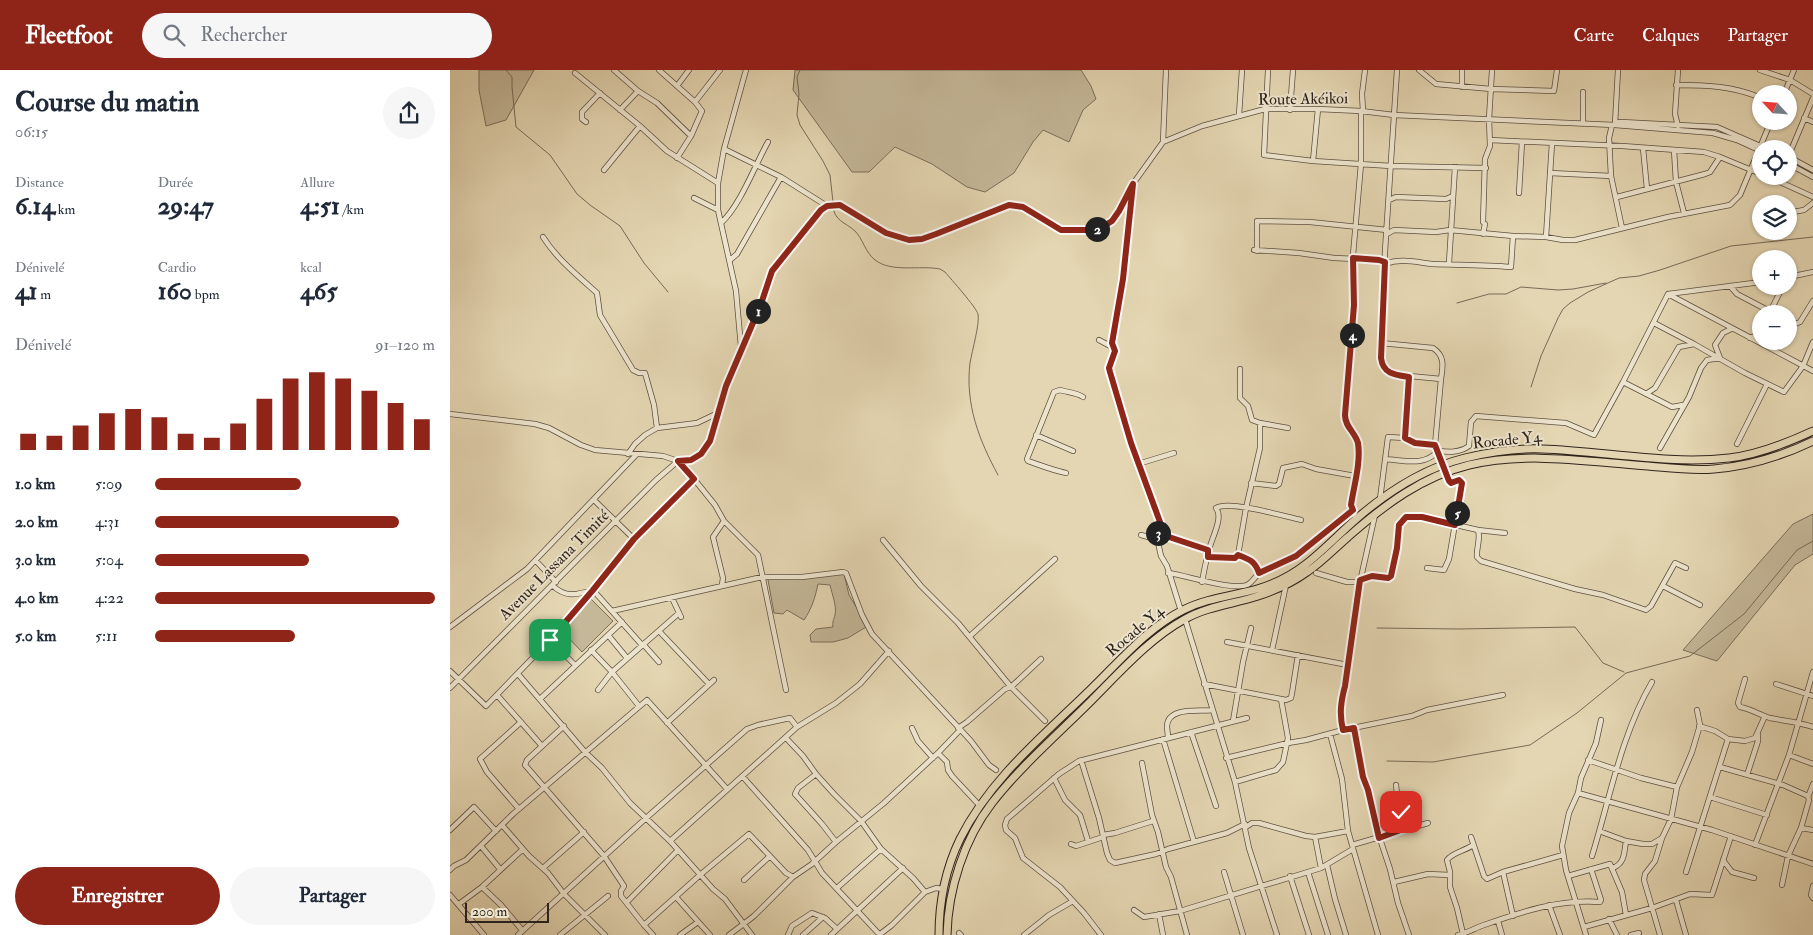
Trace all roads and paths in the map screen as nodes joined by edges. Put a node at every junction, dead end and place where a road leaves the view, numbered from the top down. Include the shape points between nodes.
1 (614, 70) edge
2 (659, 70) edge
3 (689, 70) edge
4 (720, 70) edge
5 (746, 70) edge
6 (1166, 70) edge
7 (1242, 70) edge
8 (1268, 70) edge
9 (1293, 70) edge
10 (1365, 70) edge
11 (1397, 70) edge
12 (1419, 70) edge
13 (1462, 70) edge
14 (1492, 70) edge
15 (1557, 70) edge
16 (1618, 70) edge
17 (1678, 70) edge
18 (1760, 70) edge
19 (1794, 70) edge
20 (575, 73) dead end
21 (1790, 80) junction
22 (1676, 85) junction
23 (1788, 85) edge
24 (677, 86) junction
25 (1462, 87) junction
26 (1491, 89) junction
27 (638, 91) junction
28 (1583, 92) dead end
29 (600, 93) junction
30 (1752, 94) edge
31 (1813, 96) edge
32 (695, 102) junction
33 (1318, 108) junction
34 (1265, 109) junction
35 (620, 110) junction
36 (1290, 110) junction
37 (1362, 111) junction
38 (1239, 115) junction
39 (1394, 115) junction
40 (1804, 118) junction
41 (1489, 119) junction
42 (586, 122) dead end
43 (1813, 122) edge
44 (1583, 124) junction
45 (1678, 124) junction
46 (1614, 125) junction
47 (640, 126) junction
48 (1679, 130) junction
49 (691, 136) junction
50 (1490, 140) junction
51 (1795, 140) edge
52 (768, 142) dead end
53 (1163, 142) junction
54 (1522, 142) junction
55 (1552, 143) junction
56 (1752, 144) edge
57 (1610, 146) junction
58 (1752, 146) edge
59 (1643, 148) junction
60 (724, 149) junction
61 (1674, 150) junction
62 (1720, 157) junction
63 (677, 158) junction
64 (1313, 161) junction
65 (1797, 161) edge
66 (756, 164) junction
67 (1361, 164) junction
68 (1752, 165) edge
69 (1391, 166) junction
70 (1455, 167) junction
71 (1486, 168) junction
72 (1797, 168) edge
73 (1750, 169) junction
74 (604, 170) dead end
75 (1813, 170) edge
76 (1550, 173) junction
77 (1611, 176) junction
78 (781, 177) junction
79 (1813, 177) edge
80 (1676, 182) junction
81 (718, 183) junction
82 (1133, 184) junction
83 (1787, 185) edge
84 (1646, 190) junction
85 (1519, 193) dead end
86 (1453, 196) junction
87 (1617, 197) junction
88 (1813, 197) edge
89 (694, 198) dead end
90 (1388, 200) junction
91 (1813, 203) edge
92 (827, 206) junction
93 (718, 210) junction
94 (1797, 211) edge
95 (1684, 214) junction
96 (720, 223) junction
97 (1355, 228) junction
98 (1622, 228) junction
99 (1450, 230) junction
100 (1387, 232) junction
101 (1483, 234) junction
102 (1513, 236) junction
103 (543, 237) dead end
104 (1546, 237) junction
105 (1353, 258) junction
106 (730, 260) junction
107 (1385, 263) junction
108 (1449, 263) junction
109 (1813, 272) edge
110 (1797, 275) edge
111 (1752, 283) edge
112 (1730, 286) junction
113 (1668, 294) junction
114 (1813, 301) edge
115 (1757, 305) edge
116 (1654, 323) junction
117 (1797, 323) edge
118 (1732, 329) junction
119 (1750, 338) joint
120 (1099, 340) dead end
121 (1813, 342) edge
122 (1381, 343) junction
123 (1694, 344) junction
124 (741, 348) junction
125 (1115, 349) junction
126 (1720, 358) junction
127 (1803, 366) junction
128 (1240, 370) dead end
129 (1813, 371) edge
130 (1409, 377) junction
131 (1441, 379) junction
132 (1623, 382) junction
133 (1767, 384) junction
134 (1646, 394) junction
135 (1083, 397) dead end
136 (1683, 405) junction
137 (718, 413) junction
138 (450, 414) edge
139 (1260, 423) junction
140 (657, 428) junction
141 (1288, 428) dead end
142 (1813, 431) edge
143 (1036, 435) junction
144 (1405, 438) junction
145 (1813, 440) edge
146 (1737, 444) dead end
147 (1435, 445) junction
148 (1660, 448) dead end
149 (1072, 451) dead end
150 (1438, 452) junction
151 (1174, 453) dead end
152 (628, 454) junction
153 (636, 455) junction
154 (1385, 459) junction
155 (678, 461) junction
156 (1138, 464) junction
157 (1066, 473) dead end
158 (1355, 476) junction
159 (694, 479) junction
160 (1251, 483) junction
161 (1380, 499) junction
162 (594, 500) junction
163 (1246, 508) junction
164 (1353, 510) junction
165 (1375, 513) junction
166 (1356, 518) junction
167 (1300, 520) dead end
168 (616, 521) junction
169 (724, 521) junction
170 (1455, 525) junction
171 (1478, 530) junction
172 (1505, 533) dead end
173 (1140, 536) dead end
174 (1157, 538) junction
175 (634, 539) junction
176 (883, 540) dead end
177 (1208, 550) junction
178 (1238, 555) junction
179 (1208, 557) junction
180 (1055, 559) dead end
181 (536, 561) junction
182 (1427, 568) dead end
183 (1686, 568) dead end
184 (1168, 573) junction
185 (1259, 573) junction
186 (1316, 573) dead end
187 (762, 577) junction
188 (1360, 581) junction
189 (1202, 582) junction
190 (554, 583) junction
191 (722, 585) junction
192 (1286, 585) junction
193 (1662, 586) junction
194 (593, 590) junction
195 (672, 598) junction
196 (1700, 605) dead end
197 (612, 611) junction
198 (1181, 611) junction
199 (1185, 619) junction
200 (622, 622) junction
201 (450, 627) edge
202 (1250, 628) dead end
203 (659, 631) junction
204 (608, 635) junction
205 (970, 636) junction
206 (550, 640) junction
207 (1227, 642) dead end
208 (642, 645) junction
209 (1248, 645) junction
210 (591, 650) junction
211 (1272, 650) junction
212 (890, 652) junction
213 (1298, 655) junction
214 (627, 658) junction
215 (1041, 659) dead end
216 (659, 662) dead end
217 (575, 665) junction
218 (1348, 665) junction
219 (450, 671) edge
220 (612, 672) junction
221 (1813, 672) edge
222 (518, 674) junction
223 (458, 678) junction
224 (1745, 679) dead end
225 (714, 680) dead end
226 (1652, 682) dead end
227 (709, 684) junction
228 (1204, 684) junction
229 (1776, 684) dead end
230 (1011, 687) junction
231 (450, 688) edge
232 (598, 690) dead end
233 (786, 690) dead end
234 (1238, 691) junction
235 (1805, 694) junction
236 (497, 695) junction
237 (1503, 695) dead end
238 (1813, 696) edge
239 (540, 699) junction
240 (1281, 699) junction
241 (639, 706) junction
242 (1212, 710) junction
243 (1697, 710) dead end
244 (1766, 716) junction
245 (1246, 718) dead end
246 (1601, 720) dead end
247 (1045, 721) dead end
248 (1233, 721) junction
249 (521, 722) junction
250 (1798, 722) junction
251 (667, 723) junction
252 (1216, 725) junction
253 (564, 726) junction
254 (1699, 726) junction
255 (797, 727) junction
256 (1813, 727) edge
257 (912, 728) dead end
258 (1354, 728) junction
259 (959, 729) junction
260 (1343, 730) junction
261 (1191, 732) junction
262 (1758, 732) junction
263 (1330, 734) junction
264 (786, 738) junction
265 (1166, 738) junction
266 (1728, 739) junction
267 (1288, 743) junction
268 (542, 746) junction
269 (585, 752) junction
270 (938, 753) junction
271 (1789, 754) junction
272 (933, 758) junction
273 (1226, 758) junction
274 (1081, 760) junction
275 (1588, 760) junction
276 (1142, 763) dead end
277 (1813, 764) edge
278 (706, 766) junction
279 (1720, 767) junction
280 (996, 770) dead end
281 (1618, 770) junction
282 (816, 774) junction
283 (1747, 775) junction
284 (743, 777) junction
285 (1054, 778) junction
286 (1235, 782) junction
287 (1779, 784) junction
288 (1813, 784) edge
289 (1396, 785) dead end
290 (544, 787) junction
291 (1677, 787) junction
292 (727, 790) junction
293 (1578, 793) junction
294 (1808, 797) junction
295 (1710, 798) junction
296 (1608, 801) junction
297 (980, 806) junction
298 (1216, 806) dead end
299 (519, 809) junction
300 (1767, 815) junction
301 (645, 819) junction
302 (1670, 819) junction
303 (861, 821) junction
304 (1153, 821) junction
305 (1428, 823) dead end
306 (502, 825) junction
307 (1245, 826) junction
308 (1406, 828) junction
309 (1701, 828) junction
310 (1801, 828) junction
311 (450, 830) edge
312 (1813, 830) edge
313 (496, 831) junction
314 (1348, 831) junction
315 (1599, 831) junction
316 (584, 832) junction
317 (1103, 836) junction
318 (1731, 836) junction
319 (1315, 837) junction
320 (1472, 837) dead end
321 (1379, 838) junction
322 (1662, 838) junction
323 (670, 841) junction
324 (1088, 841) junction
325 (1626, 841) junction
326 (836, 842) junction
327 (1194, 842) junction
328 (1071, 844) dead end
329 (1473, 845) junction
330 (1755, 845) junction
331 (481, 846) junction
332 (1353, 847) junction
333 (523, 849) junction
334 (882, 849) junction
335 (678, 850) junction
336 (1162, 851) junction
337 (1563, 855) junction
338 (604, 856) junction
339 (770, 856) junction
340 (1592, 856) dead end
341 (1788, 856) junction
342 (1723, 860) junction
343 (450, 861) edge
344 (815, 861) junction
345 (1813, 864) edge
346 (1327, 865) junction
347 (452, 868) edge
348 (543, 868) junction
349 (902, 868) junction
350 (1321, 868) junction
351 (1613, 868) junction
352 (500, 869) junction
353 (1591, 869) junction
354 (1224, 872) dead end
355 (1308, 872) junction
356 (1504, 872) junction
357 (1686, 872) dead end
358 (700, 875) junction
359 (1450, 875) junction
360 (1290, 876) junction
361 (1568, 876) junction
362 (793, 877) junction
363 (1754, 878) dead end
364 (744, 880) dead end
365 (1394, 882) junction
366 (1782, 884) dead end
367 (1261, 885) junction
368 (1813, 886) edge
369 (482, 887) junction
370 (838, 888) junction
371 (944, 889) junction
372 (925, 892) junction
373 (564, 894) junction
374 (450, 895) edge
375 (1231, 895) junction
376 (608, 896) dead end
377 (676, 897) junction
378 (1813, 898) edge
379 (1676, 900) junction
380 (1073, 901) junction
381 (627, 902) junction
382 (1577, 902) junction
383 (459, 904) junction
384 (1550, 905) junction
385 (1652, 908) junction
386 (857, 910) junction
387 (1134, 910) dead end
388 (1180, 911) junction
389 (585, 914) junction
390 (1159, 914) junction
391 (1626, 915) junction
392 (1514, 916) junction
393 (823, 917) junction
394 (1609, 919) junction
395 (1498, 921) junction
396 (698, 922) junction
397 (742, 924) junction
398 (644, 925) junction
399 (1584, 927) junction
400 (837, 929) junction
401 (522, 930) junction
402 (1470, 933) edge
403 (1639, 933) dead end
404 (880, 934) edge
405 (1460, 934) edge
406 (484, 935) edge
407 (518, 935) edge
408 (560, 935) edge
409 (605, 935) edge
410 (653, 935) edge
411 (680, 935) edge
412 (710, 935) edge
413 (729, 935) edge
414 (752, 935) edge
415 (788, 935) edge
416 (803, 935) edge
417 (831, 935) edge
418 (939, 935) edge
419 (947, 935) edge
420 (1024, 935) edge
421 (1101, 935) edge
422 (1163, 935) edge
423 (1187, 935) edge
424 (1243, 935) edge
425 (1277, 935) edge
426 (1309, 935) edge
427 (1328, 935) edge
428 (1345, 935) edge
429 (1378, 935) edge
430 (1408, 935) edge
431 (1502, 935) edge
432 (1560, 935) edge
433 (1586, 935) edge
434 (1617, 935) edge
435 (1631, 935) edge
436 (1660, 935) edge
437 (1686, 935) edge

1 - 27 street
2 - 24 street
3 - 24 street
4 - 32 street
5 - 60 street
6 - 53 street
7 - 38 street
8 - 34 street
9 - 36 street
10 - 37 street
11 - 39 street
12 - 25 street via 1436,84
13 - 25 street
14 - 26 street
15 - 26 street via 1554,91
16 - 46 street
17 - 22 street
18 - 21 street
19 - 21 street
20 - 29 street
21 - 23 street
21 - 31 street
22 - 30 street via 1732,88
22 - 45 street
24 - 32 street
25 - 26 street
26 - 41 street
27 - 35 street
27 - 49 street via 657,103
28 - 44 street
29 - 35 street
29 - 42 street via 582,112
31 - 40 street
32 - 49 street via 702,114
33 - 36 street, Route Akéikoi
33 - 37 street, Route Akéikoi
33 - 64 street
34 - 36 street, Route Akéikoi
34 - 38 street, Route Akéikoi
34 - 64 street via 1264,155
35 - 47 street
37 - 39 street, Route Akéikoi
37 - 67 street
38 - 53 street, Route Akéikoi
39 - 41 street, Route Akéikoi
39 - 69 street
40 - 43 street
40 - 51 street
41 - 44 street, Route Akéikoi
41 - 50 street
44 - 46 street, Route Akéikoi
45 - 46 street, Route Akéikoi via 1621,122
45 - 48 street
45 - 56 street, Route Akéikoi via 1717,127
46 - 48 street, Route Akéikoi
46 - 57 street
47 - 63 street
47 - 74 street
48 - 58 street, Route Akéikoi via 1721,134
49 - 63 street
50 - 54 street
50 - 71 street
52 - 66 street
53 - 82 street
54 - 55 street
54 - 85 street
55 - 57 street
55 - 76 street
57 - 59 street
57 - 77 street
59 - 61 street
59 - 84 street
60 - 66 street
60 - 81 street
61 - 62 street
61 - 80 street
62 - 73 street
62 - 80 street via 1710,172
63 - 81 street
64 - 67 street
65 - 75 street
66 - 78 street
66 - 96 street via 739,198
67 - 69 street
67 - 97 street
68 - 73 street
69 - 70 street
69 - 90 street
70 - 71 street
70 - 86 street
71 - 101 street
72 - 79 street
73 - 95 street via 1740,195 1730,205
76 - 77 street
76 - 104 street
77 - 87 street
78 - 92 street
78 - 106 street via 737,254
80 - 84 street
80 - 95 street
81 - 93 street
82 - 92 street via 1112,221 1099,229 1088,230 1061,230 1023,207 1009,205 922,239 909,240 886,233 845,207
82 - 125 street via 1123,279 1112,343
83 - 88 street
84 - 87 street
86 - 90 street via 1446,199 1396,197
86 - 99 street
87 - 98 street
89 - 93 street
90 - 100 street
91 - 94 street
92 - 124 street via 772,271
93 - 96 street
95 - 98 street
96 - 106 street
97 - 100 street
97 - 105 street
97 - 105 street via 1310,222 1258,221 1256,250
98 - 104 street via 1575,240
99 - 100 street
99 - 101 street
99 - 108 street
100 - 107 street
101 - 102 street
102 - 104 street
102 - 108 street via 1511,267
103 - 140 street via 563,262 597,293 598,310 606,326 634,370 645,373
105 - 107 street
105 - 158 street via 1354,305 1345,415 1358,444
106 - 124 street
107 - 108 street via 1406,260
107 - 122 street
109 - 110 street
111 - 112 street
112 - 113 street
112 - 115 street via 1737,294
113 - 116 street
113 - 118 street
114 - 117 street
116 - 123 street
116 - 132 street
118 - 119 street
118 - 126 street via 1723,332 1716,345
119 - 127 street
120 - 125 street
121 - 127 street
122 - 130 street via 1383,367 1394,374
122 - 131 street via 1433,348 1440,352 1443,362
123 - 126 street
123 - 134 street via 1679,347 1655,388
124 - 137 street
125 - 156 street via 1109,368
126 - 133 street
126 - 136 street via 1707,360
127 - 129 street
127 - 133 street via 1784,392
128 - 139 street via 1240,398 1248,406 1252,420
130 - 131 street
130 - 144 street
131 - 147 street
132 - 134 street
132 - 150 street via 1594,435 1566,423 1476,416 1471,422 1469,446 1463,450
133 - 146 street
134 - 136 street via 1672,407
135 - 143 street via 1060,390 1054,392
136 - 148 street
137 - 140 street via 697,423
137 - 155 street via 705,451 691,460
138 - 152 street via 535,424 595,450
139 - 141 street
139 - 160 street via 1260,448
140 - 152 street via 645,435
142 - 161 highway, Rocade Y4 via 1762,451 1710,460 1674,460 1542,448 1500,451 1440,466
143 - 149 street
143 - 157 street via 1028,461
144 - 147 street via 1415,443
144 - 154 street via 1388,437
145 - 165 highway, Rocade Y4 via 1762,460 1713,469 1541,458 1501,459 1443,474 1402,494
147 - 150 street
150 - 154 street via 1422,462
150 - 170 street, bridge via 1449,481 1459,480 1462,483
151 - 156 street
152 - 153 street
153 - 155 street via 663,456
153 - 162 street
154 - 161 street
155 - 159 street
155 - 168 street, Avenue Lassana Timité
156 - 174 street via 1160,522
158 - 160 street via 1296,464 1283,468 1276,486
158 - 164 street
159 - 169 street
159 - 175 street
160 - 163 street
161 - 166 highway, Rocade Y4
162 - 168 street
162 - 181 street
163 - 167 street
163 - 177 street via 1224,505 1216,508 1219,514
163 - 178 street
164 - 166 street
164 - 185 street via 1296,556
165 - 188 street
165 - 192 highway, Rocade Y4 via 1309,571
166 - 198 highway, Rocade Y4 via 1306,564 1281,579 1258,589 1219,597
168 - 175 street
168 - 190 street, Avenue Lassana Timité
169 - 187 street via 758,555
169 - 191 street via 713,537
170 - 171 street
170 - 182 street via 1446,568
170 - 188 street via 1422,517 1406,517 1399,525 1391,576 1372,576
171 - 172 street
171 - 193 street via 1479,559 1520,573 1646,610
173 - 174 street
174 - 177 street via 1166,536
174 - 184 street
175 - 194 street
176 - 205 street via 921,586
177 - 179 street
178 - 179 street via 1235,558
178 - 185 street via 1251,560
179 - 189 street
180 - 205 street
181 - 190 street
181 - 201 street
183 - 193 street via 1675,564
184 - 189 street
184 - 198 street
185 - 189 street via 1249,584 1241,586
186 - 188 street via 1347,582
187 - 191 street
187 - 212 street via 846,573 872,634
187 - 233 street
188 - 218 street
190 - 194 street via 558,592 566,594
190 - 223 street, Avenue Lassana Timité
191 - 195 street
192 - 199 highway, Rocade Y4
192 - 211 street
193 - 196 street
194 - 197 street
194 - 206 street
195 - 197 street
195 - 203 street via 680,615
197 - 200 street
198 - 297 highway, Rocade Y4 via 1160,624 1096,684 1009,770
199 - 228 street
199 - 419 highway, Rocade Y4 via 1148,646 992,803 968,843 952,891
200 - 204 street
200 - 208 street
202 - 209 street
203 - 208 street
203 - 227 street
204 - 210 street
204 - 214 street
205 - 230 street
206 - 217 street
206 - 222 street
207 - 209 street
208 - 214 street
208 - 216 street
209 - 211 street
209 - 234 street
210 - 217 street
210 - 220 street
211 - 213 street
212 - 255 street via 860,684 833,706
212 - 259 street
213 - 218 street
213 - 240 street via 1290,698
214 - 220 street
215 - 230 street
217 - 239 street
218 - 260 street via 1340,710
219 - 223 street
220 - 232 street
220 - 241 street
221 - 235 street
222 - 236 street
222 - 239 street
223 - 231 street, Avenue Lassana Timité
223 - 236 street via 486,706
224 - 244 street via 1739,705
225 - 227 street
226 - 281 street via 1641,701
227 - 251 street
228 - 234 street
228 - 242 street
229 - 235 street
230 - 247 street
230 - 259 street
234 - 240 street
234 - 248 street
235 - 238 street
235 - 250 street
236 - 249 street
237 - 258 street
239 - 253 street
240 - 267 street
241 - 251 street via 647,700
241 - 269 street
242 - 252 street
242 - 265 street via 1187,710 1176,714 1169,719
243 - 254 street
244 - 250 street
244 - 262 street
245 - 248 street
246 - 275 street
248 - 252 street
249 - 268 street
249 - 299 street via 480,759
250 - 256 street
250 - 271 street
251 - 278 street
252 - 261 street
252 - 273 street
253 - 268 street
253 - 269 street
254 - 266 street
254 - 291 street
255 - 264 street
255 - 278 street via 790,718 758,725
257 - 272 street via 918,741
258 - 260 street
258 - 321 street
259 - 270 street
259 - 280 street
260 - 263 street
261 - 265 street
261 - 298 street
262 - 266 street via 1751,740
262 - 283 street
263 - 267 street
263 - 314 street via 1342,779
264 - 282 street
264 - 284 street
265 - 274 street
265 - 327 street
266 - 279 street
267 - 273 street
267 - 286 street via 1283,762 1276,770
268 - 290 street via 525,765
269 - 290 street
269 - 301 street
270 - 272 street
270 - 297 street via 952,776
271 - 277 street
271 - 287 street
272 - 303 street
273 - 286 street
274 - 285 street
274 - 317 street
275 - 281 street
275 - 293 street
276 - 304 street
278 - 292 street
278 - 301 street
279 - 283 street
279 - 295 street
281 - 291 street
281 - 296 street
282 - 303 street
282 - 326 street via 795,794
283 - 287 street
284 - 292 street
284 - 344 street
285 - 324 street via 1065,800 1080,815
285 - 380 street via 1007,818 1005,825 1015,838 1023,858
286 - 307 street
287 - 294 street
287 - 300 street
288 - 294 street
289 - 308 street
290 - 299 street
290 - 316 street
291 - 302 street
292 - 323 street
293 - 296 street
293 - 337 street via 1563,834
294 - 310 street
295 - 300 street
295 - 309 street
296 - 302 street
296 - 315 street
297 - 371 highway, Rocade Y4 via 960,839
299 - 306 street
300 - 330 street
301 - 323 street
301 - 338 street
302 - 309 street
302 - 322 street
303 - 326 street
303 - 334 street
304 - 317 street
304 - 336 street
305 - 308 street
306 - 313 street
306 - 333 street
307 - 319 street via 1259,823 1300,836
307 - 327 street
307 - 367 street
308 - 321 street
309 - 318 street
309 - 357 street
310 - 312 street
310 - 341 street
311 - 313 street via 474,807
313 - 331 street
314 - 319 street
314 - 332 street
315 - 325 street
315 - 340 street
316 - 338 street
316 - 348 street
317 - 324 street
317 - 336 street via 1107,854 1115,864
318 - 330 street
318 - 342 street
319 - 350 street
320 - 329 street
321 - 332 street
321 - 365 street
322 - 325 street via 1652,844
322 - 385 street via 1655,861 1644,876
323 - 335 street
324 - 328 street via 1076,846
325 - 351 street via 1622,861
326 - 344 street
327 - 336 street
329 - 356 street via 1484,878
329 - 359 street via 1449,857
330 - 341 street
331 - 347 street
331 - 352 street
332 - 346 street
332 - 429 street
333 - 348 street
333 - 352 street
334 - 349 street
334 - 370 street
335 - 358 street
335 - 381 street
336 - 388 street
337 - 356 street
337 - 361 street
338 - 373 street
338 - 381 street via 624,886 621,896
339 - 358 street via 749,834
339 - 362 street
339 - 364 street
341 - 345 street
341 - 366 street
342 - 363 street via 1732,872
342 - 379 street via 1712,895 1690,894
343 - 347 street
344 - 362 street
344 - 370 street
346 - 350 street
346 - 428 street
348 - 373 street
349 - 372 street
349 - 386 street
350 - 355 street
351 - 353 street via 1609,863
351 - 391 street via 1625,901
352 - 369 street
353 - 361 street
353 - 382 street via 1601,900
354 - 375 street
355 - 360 street
355 - 427 street
356 - 392 street
358 - 377 street
358 - 397 street via 726,899
359 - 365 street via 1428,874
359 - 405 street
360 - 367 street
360 - 426 street
361 - 382 street
362 - 397 street
365 - 430 street
367 - 375 street
367 - 425 street
368 - 378 street
369 - 383 street
369 - 401 street
370 - 386 street
371 - 372 street
371 - 418 highway, Rocade Y4
372 - 404 street
373 - 389 street
373 - 401 street
374 - 383 street
375 - 388 street
375 - 424 street
376 - 389 street
377 - 396 street
377 - 398 street
379 - 385 street
379 - 437 street
380 - 420 street
380 - 421 street
381 - 398 street
382 - 384 street
382 - 399 street
383 - 406 street
384 - 392 street
384 - 432 street
385 - 391 street
385 - 436 street
386 - 400 street
386 - 404 street
387 - 390 street via 1144,917
388 - 390 street
388 - 423 street
389 - 408 street
389 - 409 street
390 - 422 street
391 - 394 street
392 - 395 street
393 - 400 street
393 - 415 street via 812,913 792,926
393 - 416 street
394 - 399 street
394 - 434 street
395 - 402 street
395 - 431 street
396 - 411 street
396 - 412 street
397 - 413 street
397 - 414 street
398 - 410 street
399 - 433 street
400 - 417 street
401 - 407 street
402 - 405 street
403 - 435 street

